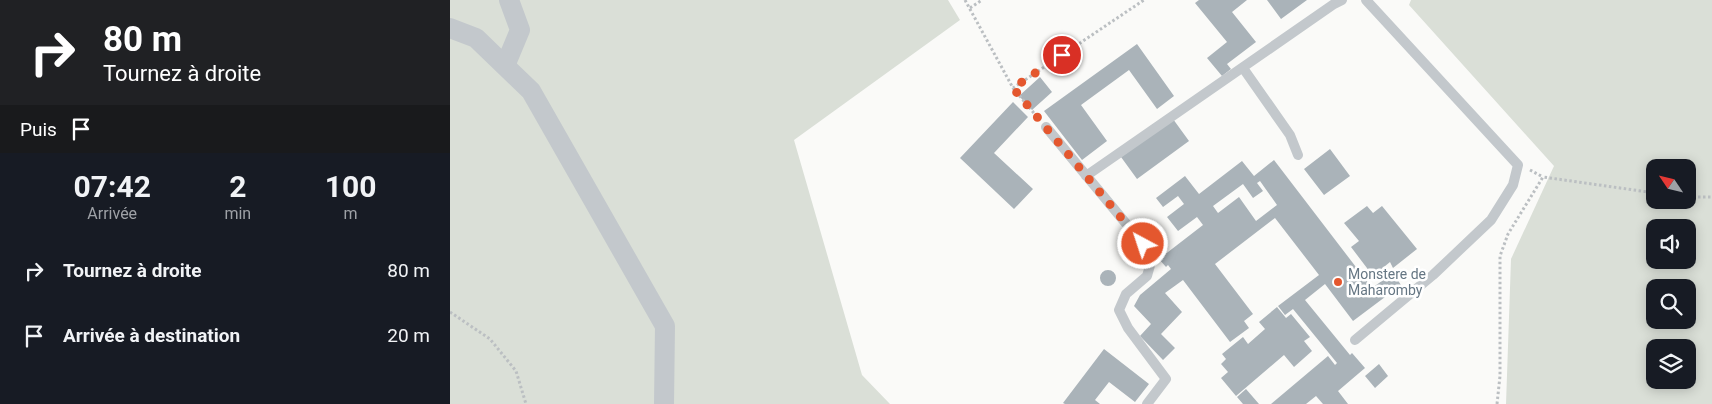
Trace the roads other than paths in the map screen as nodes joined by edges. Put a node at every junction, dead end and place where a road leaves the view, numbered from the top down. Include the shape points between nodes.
1 (509, 0) edge
2 (1342, 0) edge
3 (1366, 0) edge
4 (450, 28) edge
5 (505, 66) junction
6 (1243, 68) junction
7 (1046, 127) road end
8 (1298, 155) dead end
9 (1086, 176) junction
10 (1355, 340) dead end
11 (664, 404) edge
12 (1147, 404) edge

1 - 5 street via 520,30
2 - 6 lane
3 - 10 lane via 1518,165 1513,185 1491,220 1433,275
4 - 5 street via 476,38
5 - 11 street via 531,91 665,326
6 - 8 lane via 1290,135
6 - 9 lane
7 - 9 lane
9 - 12 lane via 1143,244 1151,262 1147,276 1126,294 1119,310 1128,328 1166,379

